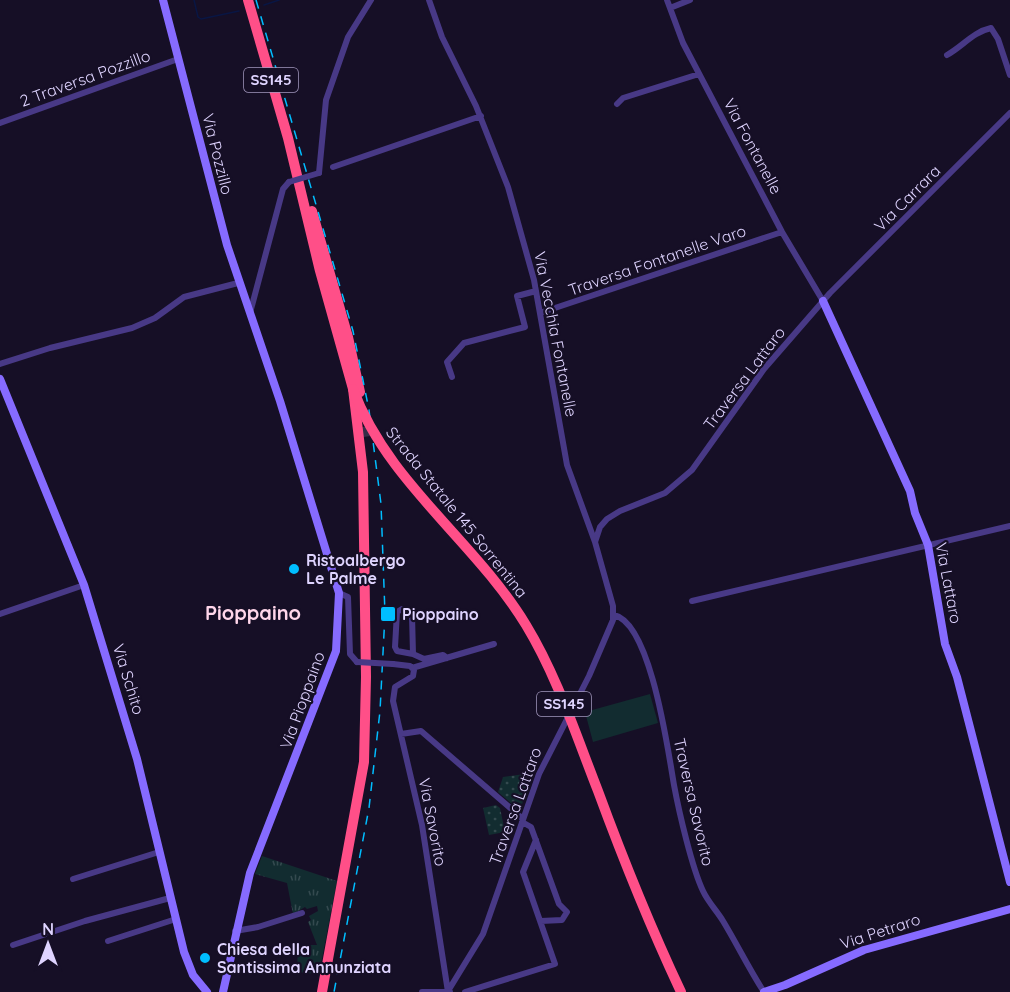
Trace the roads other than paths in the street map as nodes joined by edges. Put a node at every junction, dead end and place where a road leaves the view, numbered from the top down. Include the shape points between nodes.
1 (163, 0) edge
2 (248, 0) edge
3 (371, 0) edge
4 (429, 0) edge
5 (667, 0) edge
6 (690, 0) edge
7 (670, 8) junction
8 (947, 55) dead end
9 (178, 59) junction
10 (699, 74) junction
11 (1010, 75) edge
12 (617, 104) dead end
13 (1010, 113) edge
14 (481, 116) junction
15 (0, 123) edge
16 (293, 160) junction
17 (333, 167) dead end
18 (782, 232) junction
19 (238, 283) junction
20 (536, 291) junction
21 (823, 302) junction
22 (540, 313) junction
23 (250, 314) junction
24 (0, 364) edge
25 (452, 377) dead end
26 (0, 379) edge
27 (356, 390) junction
28 (366, 441) tunnel mouth
29 (1010, 526) edge
30 (594, 542) junction
31 (928, 545) junction
32 (84, 585) junction
33 (339, 593) junction
34 (692, 601) dead end
35 (365, 605) junction
36 (0, 614) edge
37 (614, 615) junction
38 (494, 644) dead end
39 (413, 654) junction
40 (447, 658) junction
41 (412, 668) junction
42 (400, 734) junction
43 (523, 820) junction
44 (536, 840) junction
45 (159, 852) junction
46 (74, 879) dead end
47 (1010, 882) edge
48 (170, 898) junction
49 (1010, 909) edge
50 (302, 913) dead end
51 (176, 919) junction
52 (541, 921) junction
53 (235, 931) junction
54 (108, 941) dead end
55 (13, 945) dead end
56 (207, 992) edge
57 (224, 992) edge
58 (322, 992) edge
59 (422, 992) edge
60 (449, 992) edge
61 (465, 992) edge
62 (681, 992) edge
63 (764, 992) edge

1 - 9 street, Via Pozzillo
2 - 16 highway, Strada Statale 145 Sorrentina / SS145
3 - 23 street, bridge via 348,38 326,100 319,173 289,182 283,189
4 - 14 street, Via Vecchia Fontanelle via 446,46
5 - 7 street, Via Fontanelle
6 - 7 street
7 - 10 street, Via Fontanelle
8 - 11 street via 974,34 993,28
9 - 15 street, 2 Traversa Pozzillo
9 - 19 street, Via Pozzillo
10 - 12 street via 623,98
10 - 18 street, Via Fontanelle
13 - 21 street, Via Carrara
14 - 17 street
14 - 20 street, Via Vecchia Fontanelle via 508,187
16 - 27 highway, Strada Statale 145 Sorrentina / SS145
16 - 27 highway via 352,352
18 - 21 street, Via Fontanelle
18 - 22 street, Traversa Fontanelle Varo
19 - 23 street, Via Pozzillo
19 - 24 street via 184,297 155,318 132,328
20 - 22 street, Via Vecchia Fontanelle
20 - 25 street via 517,296 525,327 462,345 447,362
21 - 30 street, Traversa Lattaro via 764,369 693,470 665,493 607,519
21 - 31 street, Via Lattaro via 910,491
22 - 30 street, Via Vecchia Fontanelle via 567,465
23 - 33 street, Via Pioppaino
26 - 32 street, Via Schito
27 - 35 highway via 363,472
27 - 62 highway, Strada Statale 145 Sorrentina / SS145, bridge via 364,418 386,453 495,580 541,652 643,909
28 - 35 highway via 371,545
29 - 31 street
30 - 37 street
31 - 34 street
31 - 47 street, Via Lattaro via 945,644
32 - 36 street
32 - 45 street, Via Schito via 137,759
33 - 41 street, bridge via 348,597 350,654 357,662
33 - 53 street, Via Pioppaino via 336,651 253,866
35 - 58 highway via 363,772
37 - 43 street, Traversa Lattaro via 589,676 539,774
37 - 63 street, Traversa Savorito via 622,617 645,654 674,787 703,892
38 - 40 street
39 - 39 street via 412,615 402,609 395,618 395,647 397,651
39 - 40 street via 424,659 443,655
40 - 41 street
41 - 42 street, Via Savorito via 413,676 398,684 393,692
42 - 43 street via 421,731
42 - 60 street, Via Savorito via 422,825 444,983
43 - 44 street
43 - 60 street, Traversa Lattaro via 483,934
44 - 52 street via 523,872
44 - 52 street via 559,904 567,914 562,921
45 - 46 street
45 - 48 street, Via Schito
48 - 51 street, Via Schito
48 - 55 street
49 - 63 street, Via Petraro via 864,950
50 - 53 street
51 - 54 street
51 - 56 street, Via Schito via 189,966
52 - 61 street via 555,964
53 - 57 street, Via Pioppaino
59 - 60 street

